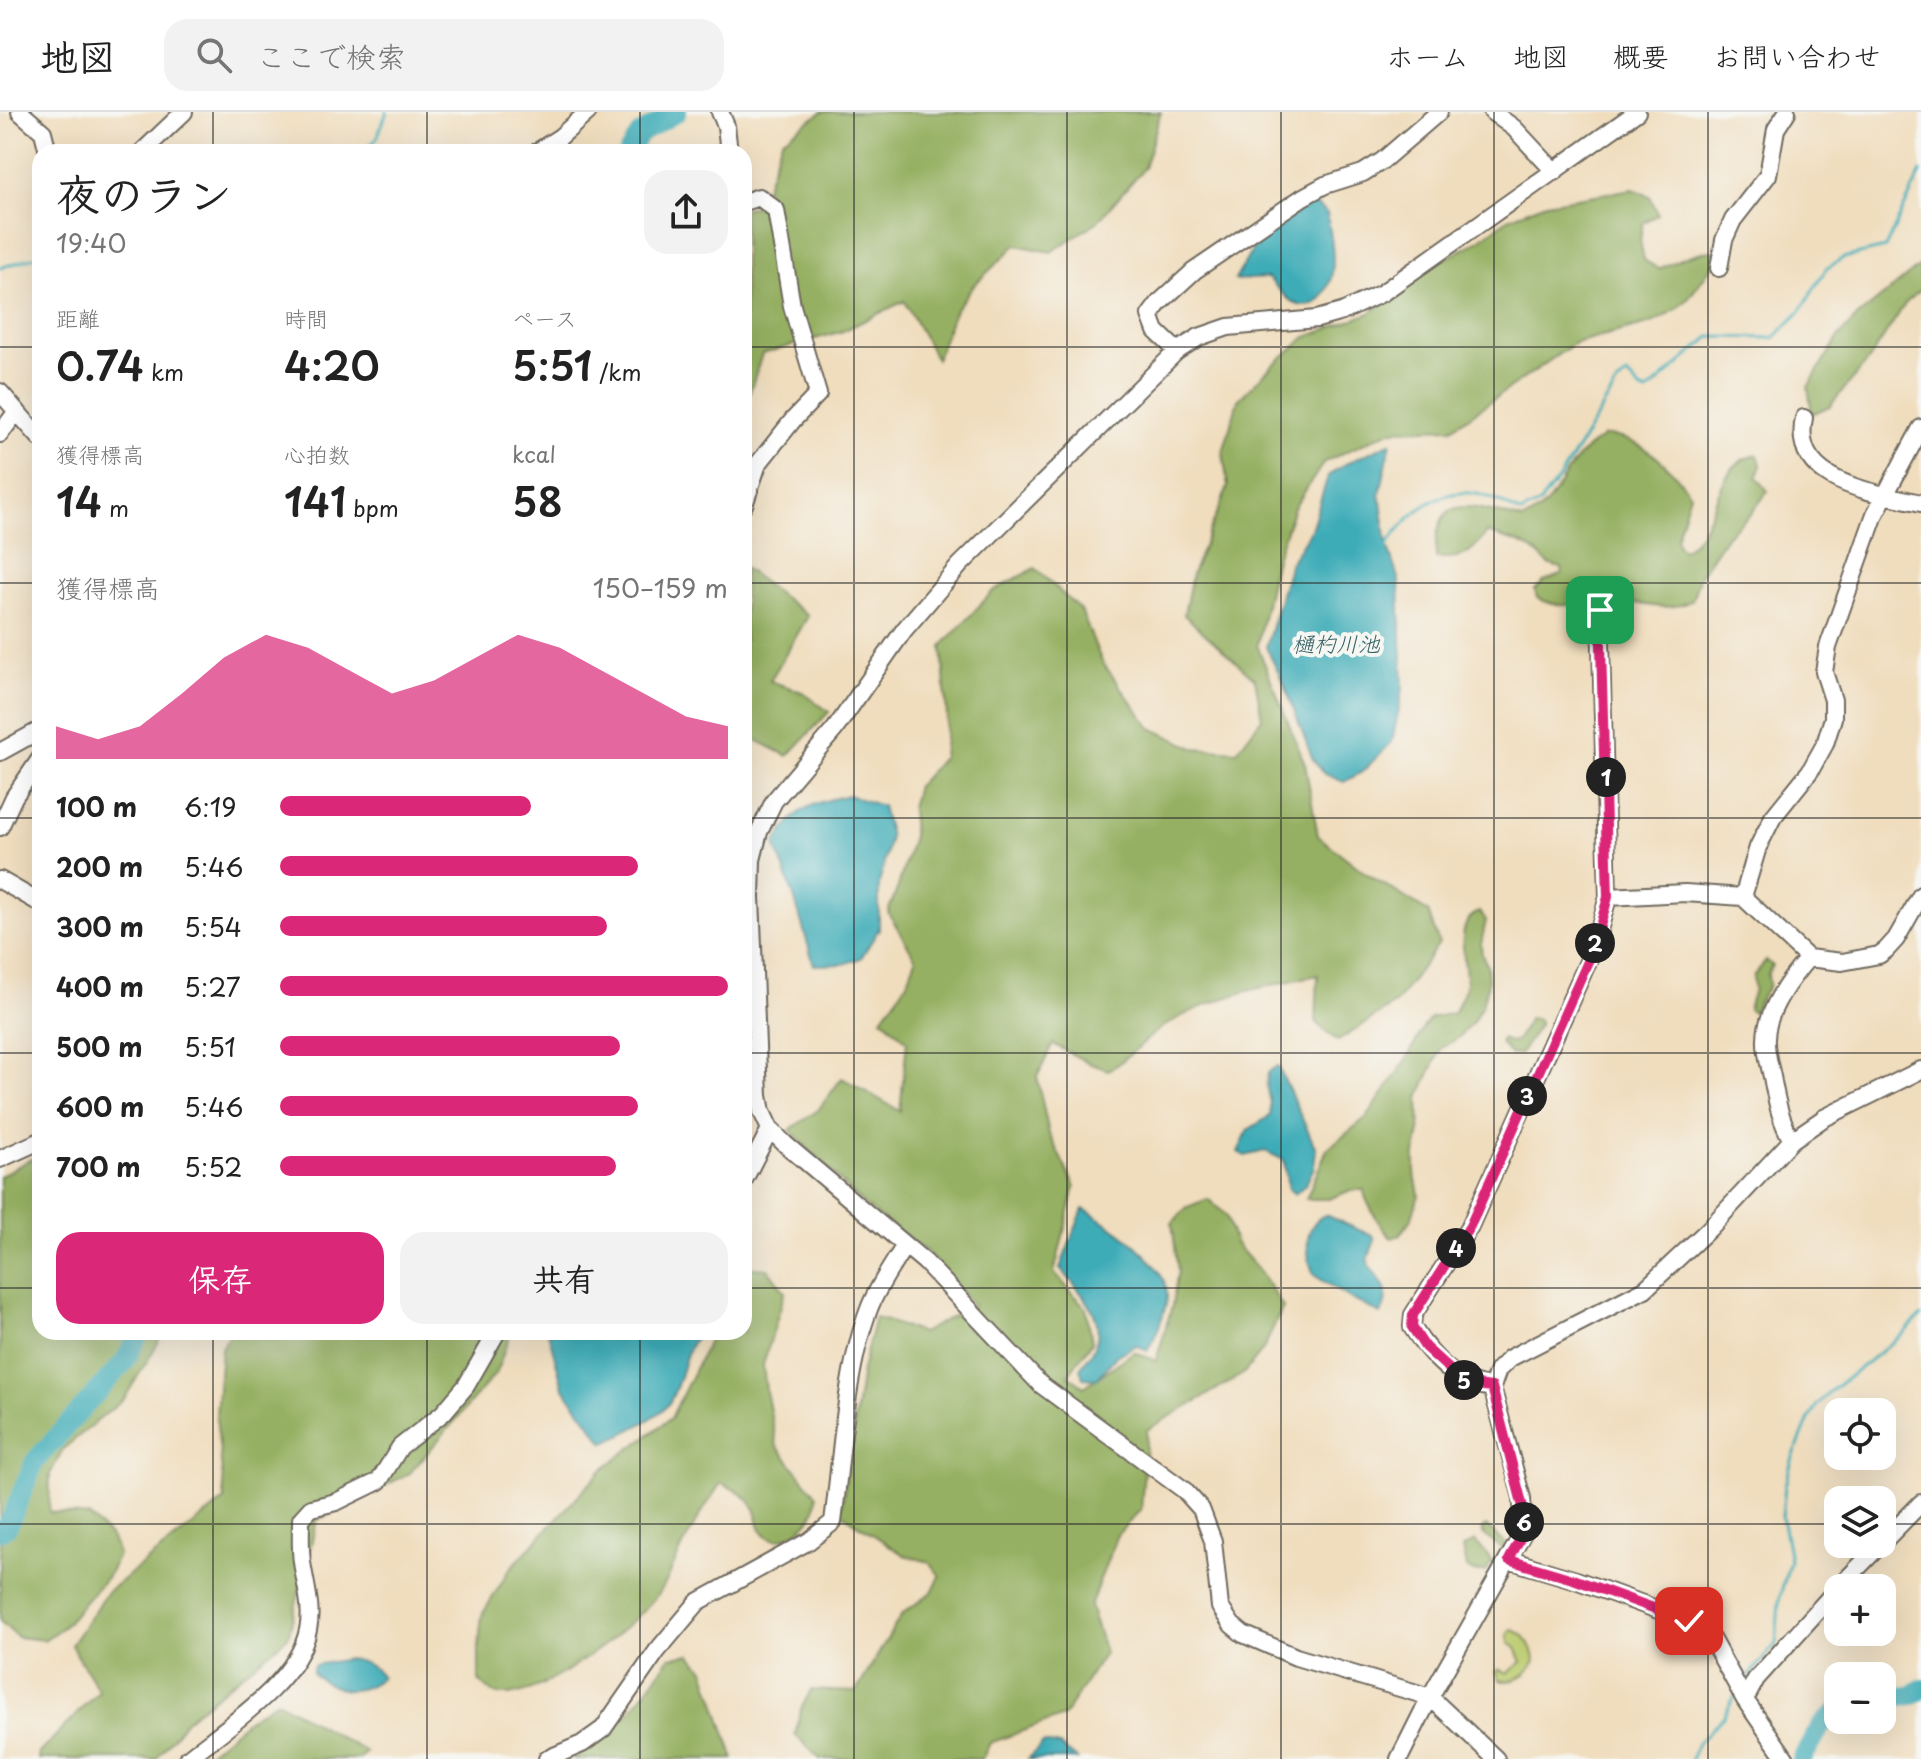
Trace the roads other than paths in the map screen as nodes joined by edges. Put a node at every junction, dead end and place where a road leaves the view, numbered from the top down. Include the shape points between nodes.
1 (20, 112) edge
2 (184, 112) edge
3 (588, 112) edge
4 (720, 112) edge
5 (1439, 112) edge
6 (1492, 112) edge
7 (1637, 112) edge
8 (1785, 114) edge
9 (46, 144) edge
10 (150, 144) edge
11 (549, 144) edge
12 (728, 144) edge
13 (1555, 172) junction
14 (752, 199) edge
15 (1719, 268) dead end
16 (1177, 351) junction
17 (0, 392) edge
18 (17, 411) junction
19 (1804, 418) dead end
20 (1921, 428) edge
21 (32, 429) edge
22 (0, 434) edge
23 (752, 482) edge
24 (1884, 495) junction
25 (1921, 503) edge
26 (1600, 610) dead end
27 (32, 734) edge
28 (0, 752) edge
29 (32, 771) edge
30 (0, 827) edge
31 (752, 838) edge
32 (0, 880) edge
33 (1921, 895) edge
34 (1608, 897) junction
35 (1743, 897) junction
36 (32, 898) edge
37 (1808, 958) junction
38 (752, 986) edge
39 (1921, 1070) edge
40 (770, 1129) junction
41 (1792, 1140) junction
42 (32, 1145) edge
43 (0, 1159) edge
44 (752, 1164) edge
45 (905, 1245) junction
46 (492, 1340) edge
47 (1492, 1387) junction
48 (1921, 1503) edge
49 (1896, 1529) edge
50 (1868, 1558) edge
51 (1509, 1560) junction
52 (1852, 1574) edge
53 (1824, 1604) edge
54 (1430, 1697) junction
55 (1745, 1700) junction
56 (187, 1759) edge
57 (547, 1759) edge
58 (1399, 1759) edge
59 (1496, 1759) edge
60 (1786, 1759) edge

1 - 9 street via 43,132
2 - 10 street
3 - 11 street
4 - 12 street
5 - 16 street via 1382,161 1303,197 1194,271 1150,315 1156,331
6 - 13 street
7 - 13 street
8 - 15 street via 1776,129 1768,175 1733,220
13 - 16 street via 1382,293 1342,312 1228,327
14 - 23 street via 759,197 776,210 792,306 818,394 758,464
16 - 31 street via 960,565 904,630 835,729 774,801
17 - 18 street
18 - 21 street
18 - 22 street
19 - 24 street via 1801,433 1813,464 1840,481
20 - 24 street
24 - 25 street
24 - 35 street via 1828,647 1824,672 1833,718 1825,744 1773,817
26 - 34 street
27 - 28 street
29 - 30 street
32 - 36 street
33 - 37 street via 1896,939 1879,955 1842,962
34 - 35 street
34 - 47 street via 1594,948 1470,1226 1413,1315 1412,1327 1425,1347 1459,1378
35 - 37 street
37 - 41 street via 1777,1005 1766,1040 1782,1125
38 - 40 street via 757,1074
39 - 41 street via 1824,1118
40 - 44 street
40 - 45 street
41 - 47 street via 1656,1281 1510,1358
42 - 43 street
45 - 54 street via 1040,1384 1162,1472 1201,1509 1213,1541 1220,1607 1232,1625 1296,1657
45 - 57 street via 869,1307 861,1337 833,1522 809,1541 698,1602 603,1729
46 - 56 street via 466,1386 443,1413 400,1447 379,1481 311,1508 301,1519 309,1604 308,1631 297,1658 276,1688
47 - 51 street via 1525,1515 1523,1533
48 - 49 street
50 - 52 street
51 - 54 street
51 - 55 street via 1689,1621 1712,1640
53 - 55 street via 1756,1679
54 - 58 street
54 - 59 street
55 - 60 street

